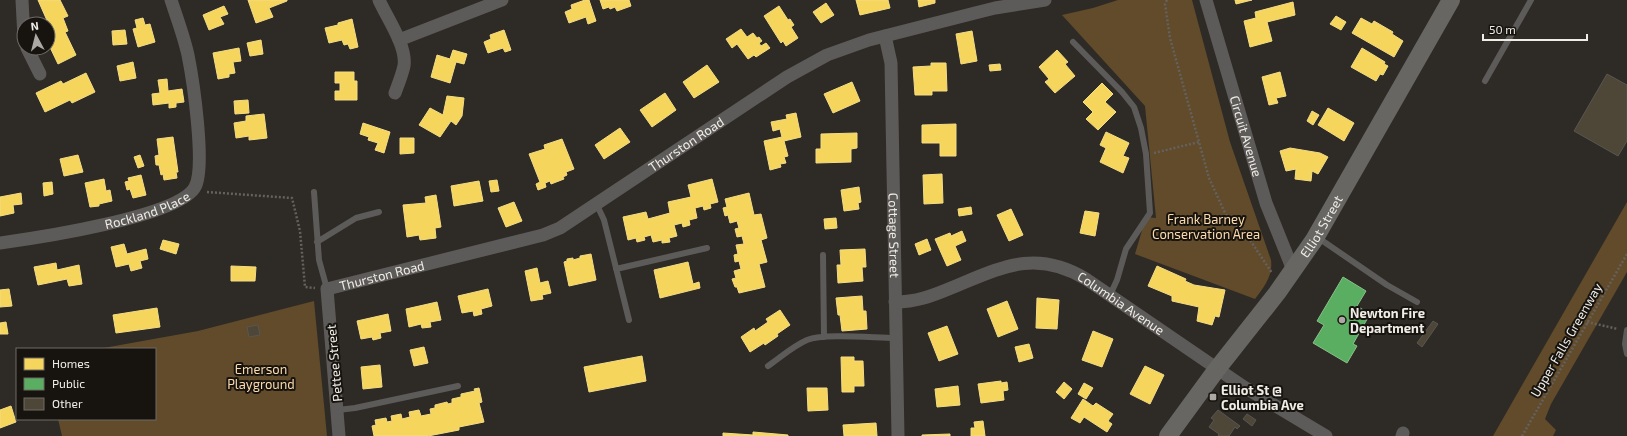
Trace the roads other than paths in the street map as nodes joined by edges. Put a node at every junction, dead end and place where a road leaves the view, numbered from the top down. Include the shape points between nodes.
1 (22, 0) edge
2 (171, 0) edge
3 (379, 0) edge
4 (502, 0) edge
5 (1045, 0) edge
6 (1206, 0) edge
7 (1451, 0) edge
8 (1531, 0) edge
9 (23, 16) edge
10 (885, 36) junction
11 (399, 40) junction
12 (1073, 42) dead end
13 (31, 56) edge
14 (40, 74) dead end
15 (1485, 81) dead end
16 (396, 93) dead end
17 (314, 192) dead end
18 (596, 203) junction
19 (379, 212) dead end
20 (1316, 236) junction
21 (317, 242) junction
22 (0, 243) edge
23 (706, 248) dead end
24 (823, 255) dead end
25 (616, 269) junction
26 (1293, 270) junction
27 (327, 289) junction
28 (1110, 295) junction
29 (895, 302) junction
30 (1417, 302) dead end
31 (629, 320) dead end
32 (1627, 330) edge
33 (824, 337) junction
34 (896, 338) junction
35 (1627, 354) edge
36 (768, 366) dead end
37 (1217, 369) junction
38 (458, 386) dead end
39 (338, 410) junction
40 (339, 436) edge
41 (898, 436) edge
42 (1168, 436) edge
43 (1326, 436) edge

1 - 9 street
2 - 22 street, Rockland Place via 188,55 193,90 200,160 196,187 178,202 139,215 67,233
3 - 11 street
4 - 11 street
5 - 10 street, Thurston Road via 995,8
6 - 26 street, Circuit Avenue via 1266,203
7 - 20 street, Elliot Street
8 - 15 lane
10 - 18 street, Thurston Road via 838,50 796,71
10 - 29 street, Cottage Street via 891,63
11 - 16 street via 404,53 404,66
12 - 28 lane via 1134,107 1146,154 1150,213 1126,249
13 - 14 street
17 - 21 lane
18 - 25 lane via 604,220
18 - 27 street, Thurston Road via 560,228 543,235
19 - 21 lane via 356,218
20 - 26 street, Elliot Street
20 - 30 lane via 1388,286
21 - 27 lane via 320,269
23 - 25 lane
24 - 33 lane
25 - 31 lane
26 - 37 street, Elliot Street
27 - 39 street, Pettee Street
28 - 29 street, Columbia Avenue via 1065,268 1032,262 1000,268 920,300
28 - 37 street, Columbia Avenue
29 - 34 street, Cottage Street
32 - 35 lane
33 - 34 lane
33 - 36 lane via 812,338 802,343
34 - 41 street, Cottage Street
37 - 42 street, Elliot Street
37 - 43 street, Columbia Avenue
38 - 39 lane
39 - 40 street, Pettee Street

